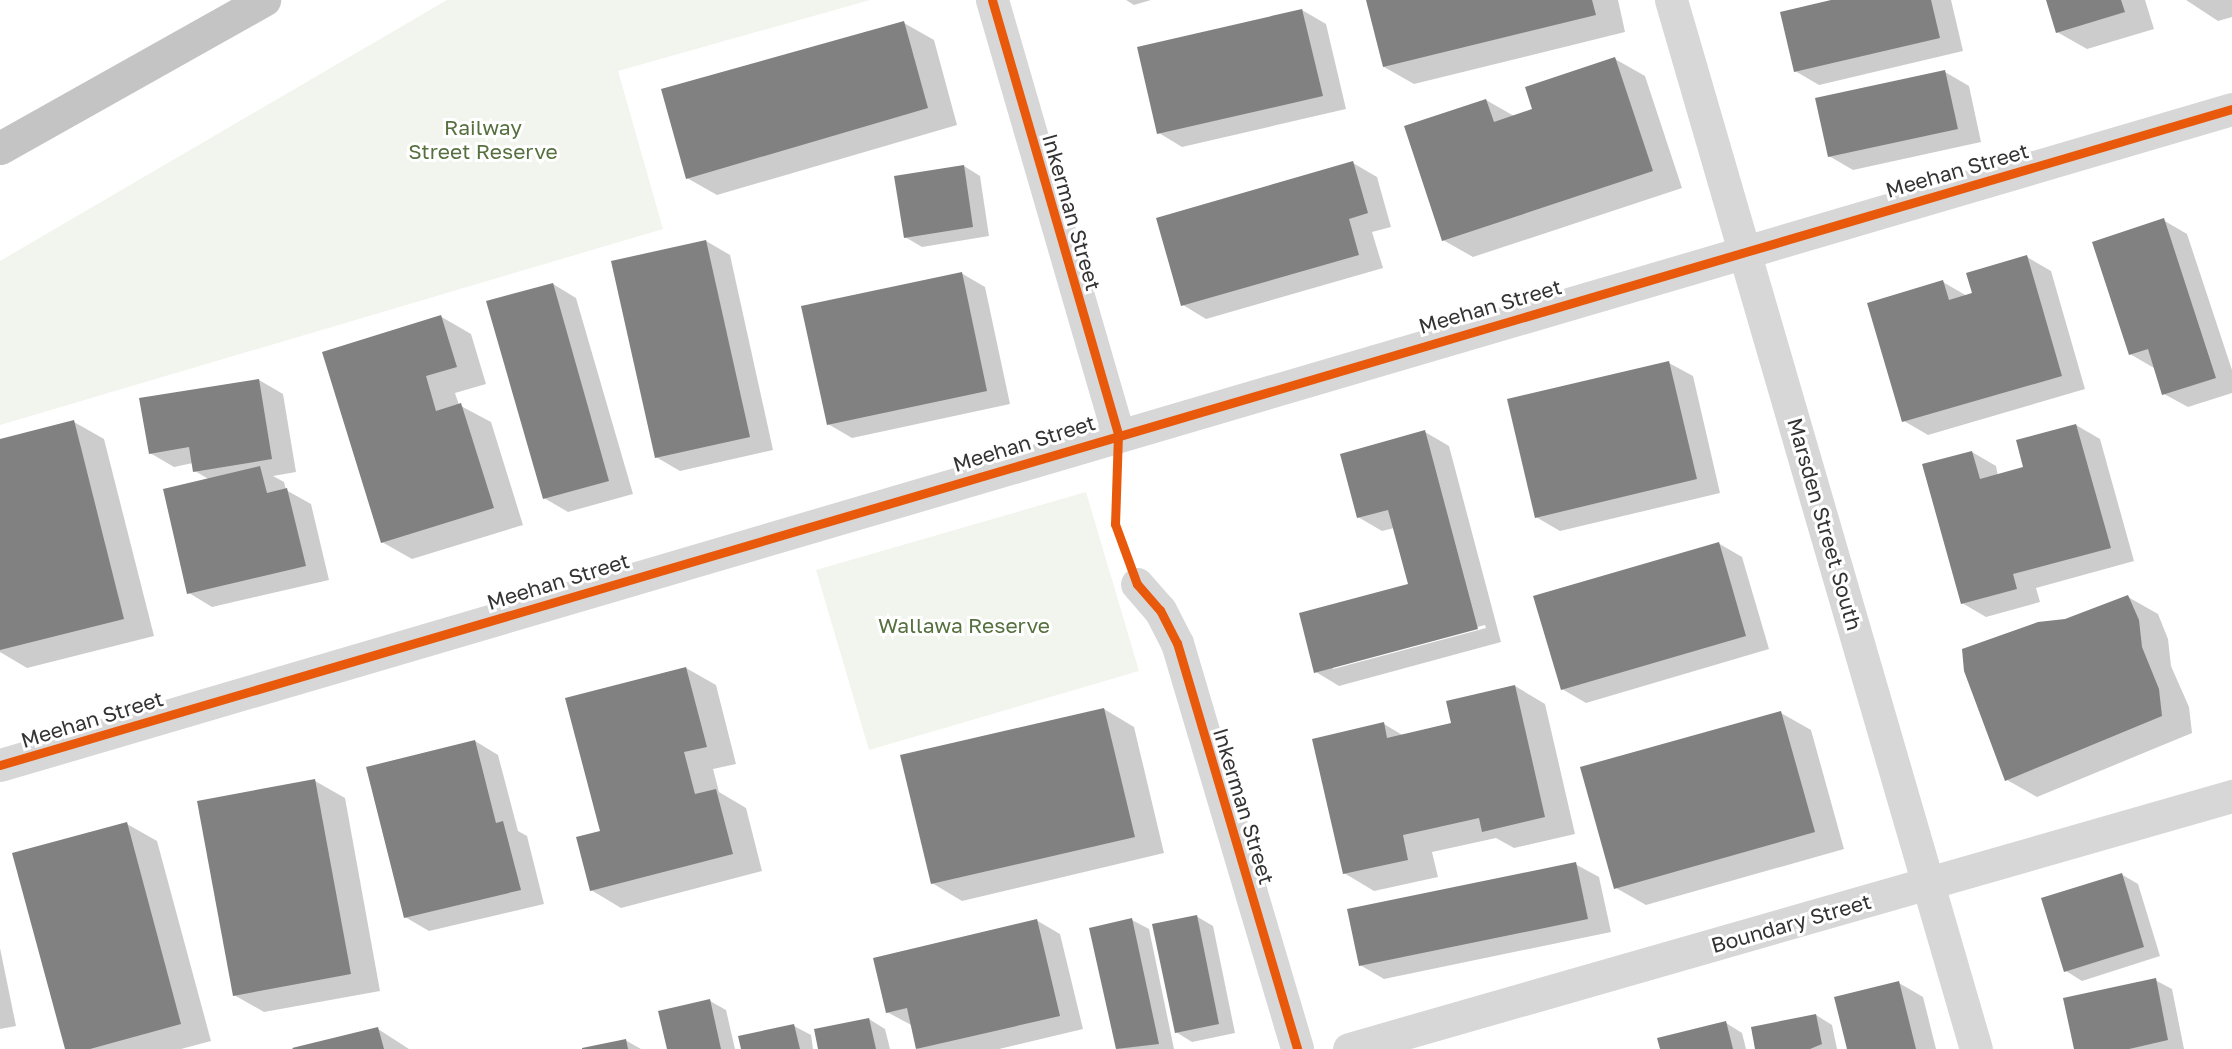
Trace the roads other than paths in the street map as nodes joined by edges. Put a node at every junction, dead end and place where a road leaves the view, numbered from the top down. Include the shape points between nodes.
1 (264, 0) edge
2 (992, 0) edge
3 (1671, 0) edge
4 (2232, 109) edge
5 (0, 148) edge
6 (1747, 250) junction
7 (1118, 434) junction
8 (1137, 584) dead end
9 (0, 765) edge
10 (2232, 796) edge
11 (1928, 884) junction
12 (1298, 1049) edge
13 (1349, 1049) edge
14 (1976, 1049) edge

1 - 5 highway
2 - 7 street, Inkerman Street
3 - 6 street, Marsden Street South
4 - 6 street, Meehan Street
6 - 7 street, Meehan Street
6 - 11 street, Marsden Street South
7 - 9 street, Meehan Street
8 - 12 street, Inkerman Street via 1160,610 1177,643
10 - 11 street, Boundary Street
11 - 13 street, Boundary Street
11 - 14 street, Marsden Street South

